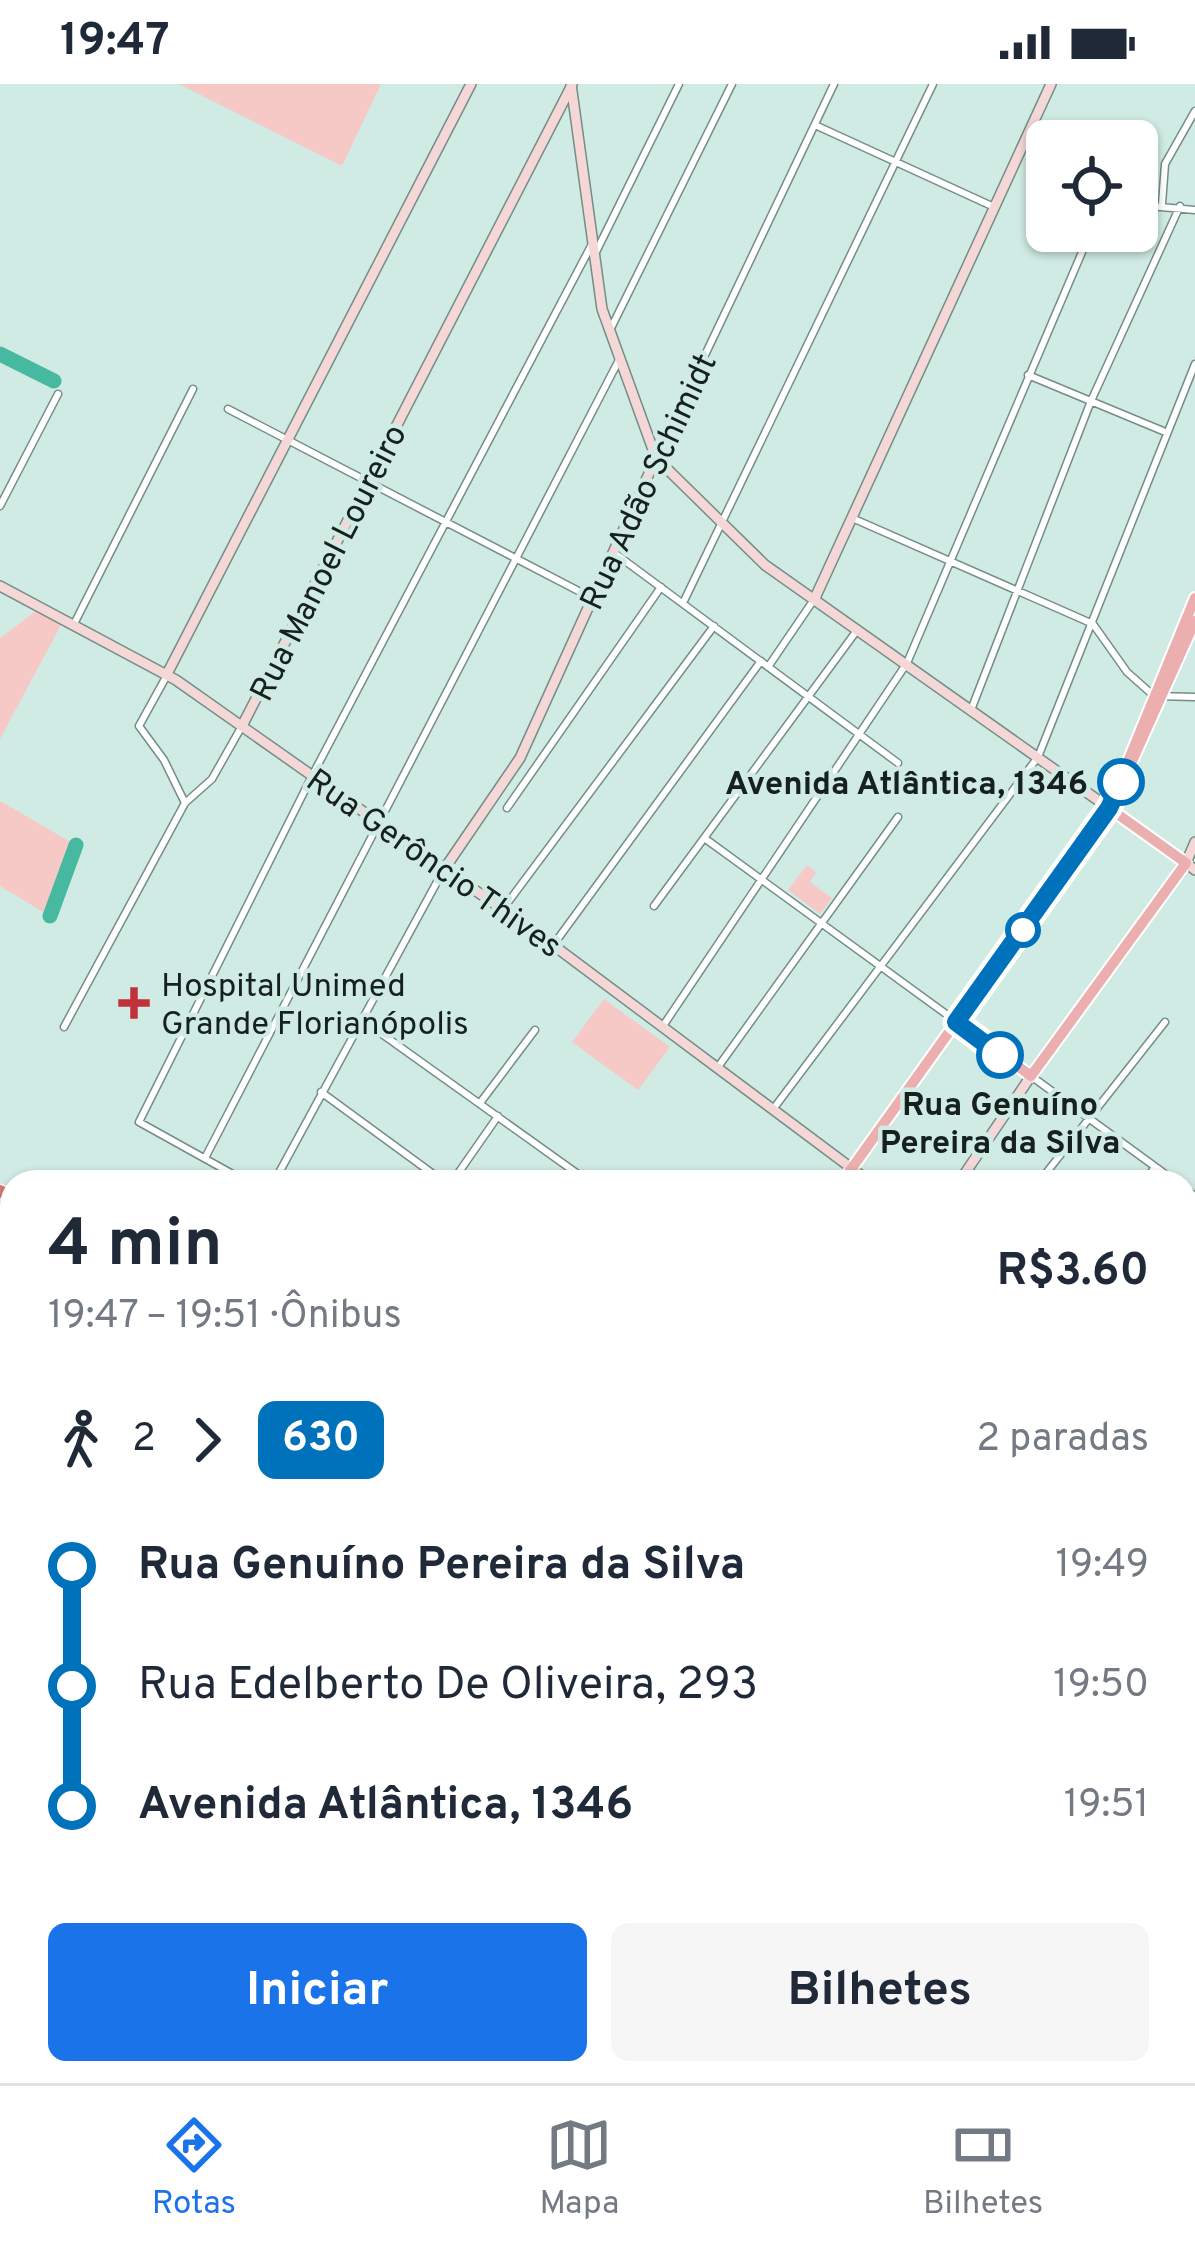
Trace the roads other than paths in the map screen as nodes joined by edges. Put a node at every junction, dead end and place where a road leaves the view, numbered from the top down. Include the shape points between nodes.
1 (471, 84) edge
2 (571, 84) edge
3 (679, 84) edge
4 (732, 84) edge
5 (834, 84) edge
6 (933, 84) edge
7 (1051, 84) edge
8 (1195, 111) edge
9 (815, 125) junction
10 (898, 160) junction
11 (1158, 204) edge
12 (1162, 204) junction
13 (1180, 206) junction
14 (994, 207) junction
15 (1195, 210) edge
16 (591, 246) junction
17 (1082, 252) edge
18 (592, 261) junction
19 (609, 332) junction
20 (620, 360) junction
21 (1195, 364) edge
22 (1028, 375) junction
23 (193, 389) dead end
24 (58, 394) dead end
25 (1091, 401) junction
26 (228, 409) dead end
27 (1164, 432) junction
28 (288, 440) junction
29 (656, 458) junction
30 (368, 482) junction
31 (0, 506) edge
32 (852, 518) junction
33 (446, 522) junction
34 (724, 527) junction
35 (613, 552) junction
36 (515, 558) junction
37 (949, 561) junction
38 (0, 586) edge
39 (661, 587) junction
40 (1016, 592) junction
41 (592, 598) junction
42 (815, 598) junction
43 (1195, 598) edge
44 (683, 603) junction
45 (1195, 621) edge
46 (74, 624) junction
47 (1093, 624) junction
48 (714, 626) junction
49 (858, 629) junction
50 (765, 664) junction
51 (907, 664) junction
52 (167, 674) junction
53 (809, 697) junction
54 (1195, 697) edge
55 (1158, 698) junction
56 (971, 710) junction
57 (242, 726) junction
58 (859, 734) junction
59 (1038, 757) junction
60 (520, 758) junction
61 (898, 763) dead end
62 (533, 766) junction
63 (312, 776) junction
64 (185, 802) junction
65 (507, 808) dead end
66 (1109, 808) junction
67 (898, 817) dead end
68 (377, 821) junction
69 (706, 839) junction
70 (1195, 842) edge
71 (1190, 867) edge
72 (445, 868) junction
73 (762, 879) junction
74 (654, 906) dead end
75 (503, 909) junction
76 (821, 923) junction
77 (553, 945) junction
78 (883, 968) junction
79 (361, 1019) junction
80 (956, 1022) junction
81 (1165, 1022) dead end
82 (663, 1026) junction
83 (64, 1027) dead end
84 (536, 1030) dead end
85 (718, 1067) junction
86 (1031, 1076) junction
87 (322, 1092) junction
88 (480, 1102) junction
89 (774, 1108) junction
90 (498, 1116) junction
91 (1087, 1117) junction
92 (205, 1158) junction
93 (852, 1167) junction
94 (1155, 1167) junction
95 (226, 1170) edge
96 (280, 1170) edge
97 (431, 1170) edge
98 (457, 1170) edge
99 (572, 1170) edge
100 (850, 1170) edge
101 (856, 1170) edge
102 (967, 1170) edge
103 (1049, 1170) edge
104 (1153, 1170) edge
105 (1159, 1170) edge

1 - 28 street
2 - 16 street
2 - 30 street, Rua Manoel Loureiro
3 - 18 street
4 - 19 street
5 - 9 street, Rua Adão Schimidt
6 - 10 street
7 - 14 street
8 - 12 street via 1165,164
9 - 10 street
9 - 29 street, Rua Adão Schimidt
10 - 14 street
10 - 34 street
11 - 12 street
12 - 13 street
13 - 15 street
13 - 25 street
14 - 32 street
16 - 18 street
16 - 33 street
17 - 22 street
18 - 19 street
19 - 20 street
20 - 29 street
20 - 36 street
21 - 27 street
22 - 25 street
22 - 37 street
23 - 46 street
24 - 31 street
25 - 27 street
25 - 40 street
26 - 28 street
27 - 47 street
28 - 30 street
28 - 52 street
29 - 34 street
29 - 35 street, Rua Adão Schimidt
30 - 33 street
30 - 57 street, Rua Manoel Loureiro
32 - 37 street
32 - 42 street
33 - 36 street
33 - 63 street
34 - 42 street
34 - 44 street
35 - 39 street
35 - 41 street, Rua Adão Schimidt
36 - 41 street
36 - 68 street
37 - 40 street
37 - 51 street
38 - 46 street, Rua Gerôncio Thives
39 - 44 street
39 - 62 street
40 - 47 street
40 - 56 street
41 - 60 street, Rua Adão Schimidt
42 - 49 street
42 - 50 street
43 - 55 main road
44 - 48 street
45 - 55 main road
46 - 52 street, Rua Gerôncio Thives
47 - 55 street via 1127,672
47 - 59 street
48 - 50 street
48 - 75 street
49 - 51 street
49 - 53 street
50 - 53 street
50 - 77 street
51 - 56 street
51 - 58 street
52 - 57 street, Rua Gerôncio Thives
52 - 64 street via 139,726
53 - 58 street
53 - 69 street
54 - 55 street
55 - 66 main road
56 - 59 street
57 - 63 street, Rua Gerôncio Thives
57 - 64 street, Rua Manoel Loureiro via 217,773
58 - 61 street
58 - 73 street
59 - 66 street
59 - 78 street
60 - 62 street
60 - 72 street, Rua Adão Schimidt
62 - 65 street
63 - 68 street, Rua Gerôncio Thives
63 - 92 street via 139,1122
64 - 83 street, Rua Manoel Loureiro
66 - 71 main road
66 - 80 main road
67 - 76 street
68 - 72 street, Rua Gerôncio Thives
68 - 92 street
69 - 73 street
69 - 74 street
70 - 71 street
71 - 86 main road
72 - 75 street, Rua Gerôncio Thives
72 - 79 street
73 - 76 street
73 - 82 street
75 - 77 street, Rua Gerôncio Thives
76 - 78 street
76 - 85 street
77 - 82 street, Rua Gerôncio Thives
78 - 80 street
78 - 89 street
79 - 87 street
79 - 88 street
80 - 86 main road
80 - 93 main road
81 - 91 street
82 - 85 street, Rua Gerôncio Thives
84 - 88 street
85 - 89 street, Rua Gerôncio Thives
86 - 91 street
86 - 102 street
87 - 96 street
87 - 97 street
88 - 90 street
89 - 93 street, Rua Gerôncio Thives
90 - 98 street
90 - 99 street
91 - 94 street
91 - 103 street
92 - 95 street
93 - 100 main road
93 - 101 street, Rua Gerôncio Thives
94 - 104 street
94 - 105 street

